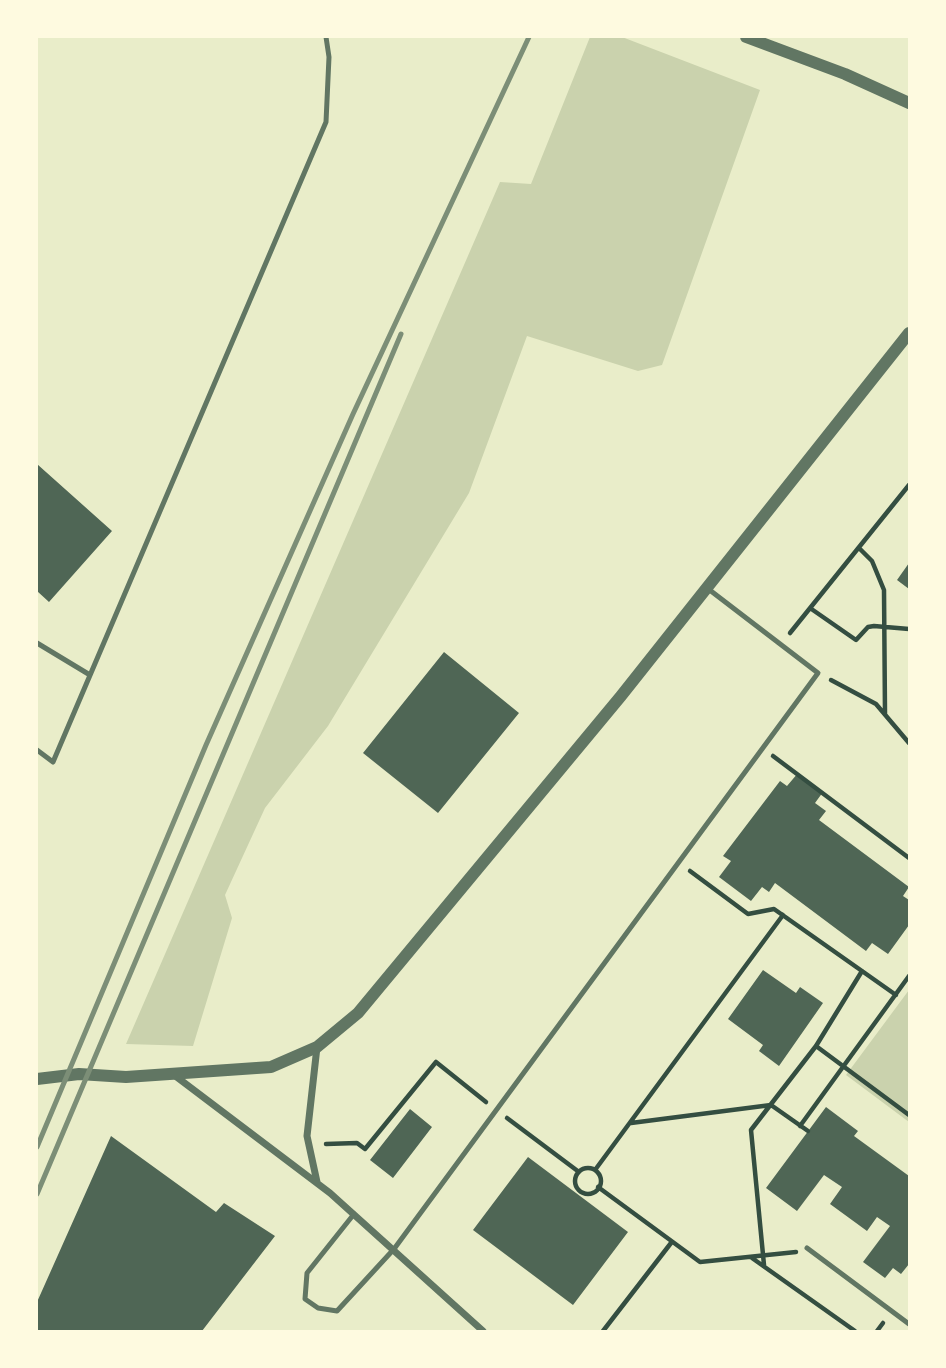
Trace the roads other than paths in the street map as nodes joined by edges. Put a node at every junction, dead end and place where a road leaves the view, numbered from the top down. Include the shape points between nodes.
1 (326, 37) edge
2 (746, 37) edge
3 (909, 103) edge
4 (909, 333) edge
5 (708, 588) junction
6 (37, 643) edge
7 (90, 675) junction
8 (37, 750) edge
9 (317, 1047) junction
10 (172, 1074) junction
11 (37, 1079) edge
12 (317, 1183) junction
13 (354, 1214) junction
14 (807, 1248) road end
15 (394, 1249) junction
16 (909, 1324) edge
17 (483, 1331) edge

1 - 7 lane via 326,122
2 - 3 street
4 - 5 street
5 - 9 street via 358,1013
5 - 15 lane via 818,673
6 - 7 lane
7 - 8 lane via 53,762
9 - 10 street via 271,1066
9 - 12 street via 307,1136
10 - 11 street
10 - 12 street
12 - 13 street
13 - 15 street
13 - 15 lane via 307,1273 304,1299 318,1308 337,1311
14 - 16 lane
15 - 17 street

